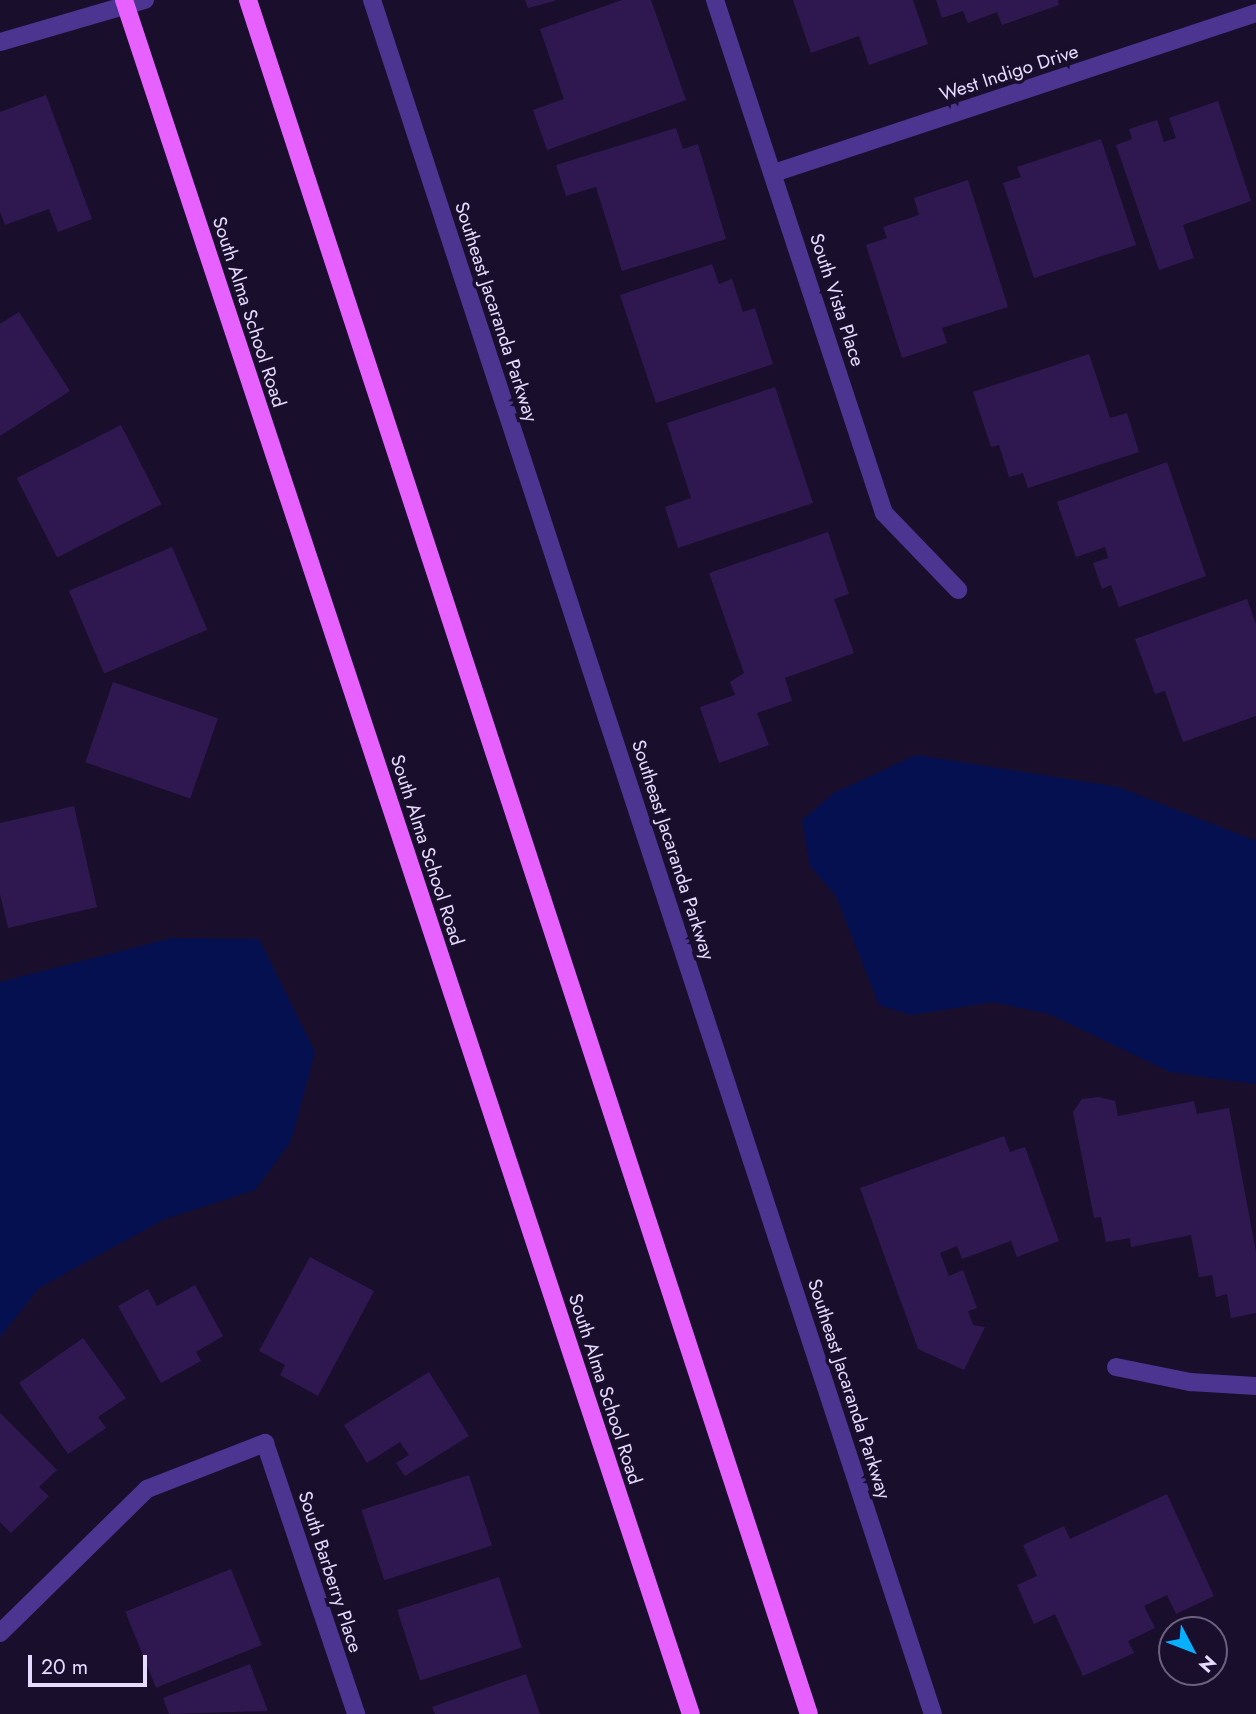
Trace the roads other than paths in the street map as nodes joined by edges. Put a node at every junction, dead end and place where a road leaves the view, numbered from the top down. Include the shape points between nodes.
1 (145, 0) edge
2 (248, 0) edge
3 (372, 0) edge
4 (715, 0) edge
5 (125, 3) edge
6 (1256, 13) edge
7 (0, 42) edge
8 (774, 173) junction
9 (958, 590) dead end
10 (1116, 1367) dead end
11 (1256, 1385) edge
12 (0, 1633) edge
13 (356, 1714) edge
14 (691, 1714) edge
15 (809, 1714) edge
16 (933, 1714) edge

1 - 5 street
2 - 15 main road
3 - 16 street, Southeast Jacaranda Parkway
4 - 8 street, South Vista Place
5 - 7 street
5 - 14 main road, South Alma School Road
6 - 8 street, West Indigo Drive
8 - 9 street, South Vista Place via 884,513
10 - 11 street via 1189,1382
12 - 13 street, South Barberry Place via 147,1489 265,1443

